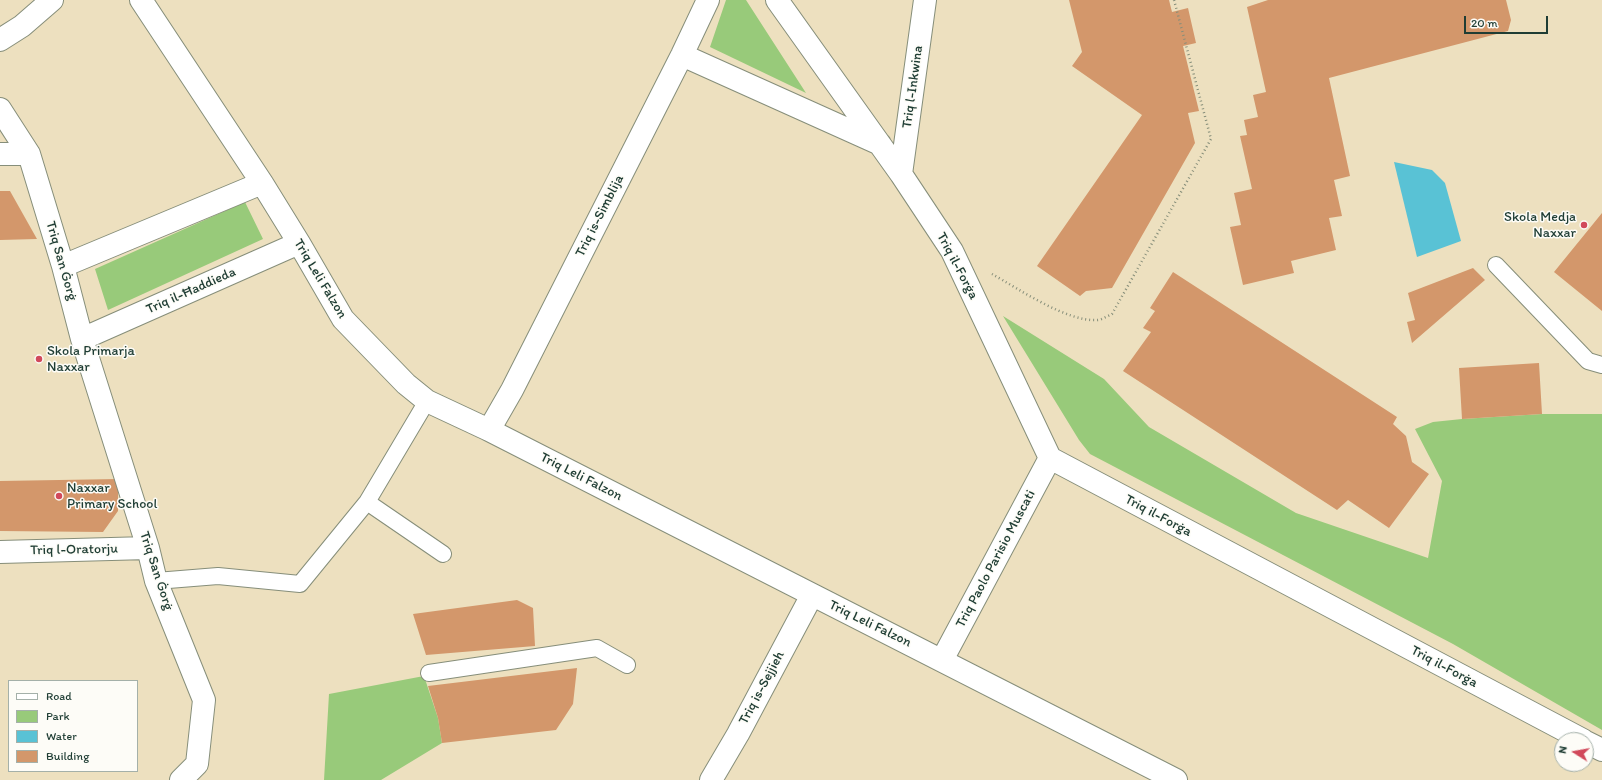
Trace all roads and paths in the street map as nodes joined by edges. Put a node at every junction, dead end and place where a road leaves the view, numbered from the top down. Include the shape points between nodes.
1 (52, 0) edge
2 (141, 0) edge
3 (708, 0) edge
4 (777, 0) edge
5 (925, 0) edge
6 (1174, 0) edge
7 (0, 40) edge
8 (682, 55) junction
9 (0, 109) edge
10 (880, 144) junction
11 (0, 154) edge
12 (29, 154) junction
13 (901, 174) junction
14 (262, 183) junction
15 (299, 242) junction
16 (1496, 265) dead end
17 (63, 266) junction
18 (986, 270) dead end
19 (82, 339) junction
20 (1602, 365) edge
21 (427, 401) junction
22 (489, 430) junction
23 (1050, 458) junction
24 (367, 502) junction
25 (148, 548) junction
26 (0, 552) edge
27 (443, 554) dead end
28 (156, 582) junction
29 (812, 596) junction
30 (942, 660) junction
31 (627, 665) dead end
32 (429, 673) dead end
33 (1567, 732) edge
34 (181, 780) edge
35 (711, 780) edge
36 (1176, 780) edge

1 - 7 street via 22,26
2 - 14 street, Triq Leli Falzon
3 - 8 street, Triq is-Simblija
4 - 10 street, Triq il-Forġa
5 - 13 street, Triq l-Inkwina
6 - 18 path via 1212,139 1112,314 1098,320 1078,319 1060,312
8 - 10 street
8 - 22 street, Triq is-Simblija via 512,390
9 - 12 street, Triq San Ġorġ
10 - 13 street, Triq il-Forġa
11 - 12 street
12 - 17 street, Triq San Ġorġ
13 - 23 street, Triq il-Forġa via 952,251
14 - 15 street, Triq Leli Falzon
14 - 17 street
15 - 19 street, Triq il-Ħaddieda
15 - 21 street, Triq Leli Falzon via 343,319 406,384
16 - 20 lane via 1588,361
17 - 19 street, Triq San Ġorġ
19 - 25 street, Triq San Ġorġ
21 - 22 street, Triq Leli Falzon
21 - 24 lane
22 - 29 street, Triq Leli Falzon
23 - 30 street, Triq Paolo Parisio Muscati
23 - 33 street, Triq il-Forġa
24 - 27 lane
24 - 28 lane via 300,584 218,576
25 - 26 street, Triq l-Oratorju
25 - 28 street, Triq San Ġorġ
28 - 34 street, Triq San Ġorġ via 204,700 197,764
29 - 30 street, Triq Leli Falzon
29 - 35 street, Triq is-Sejjieh
30 - 36 street, Triq Leli Falzon
31 - 32 lane via 597,648

